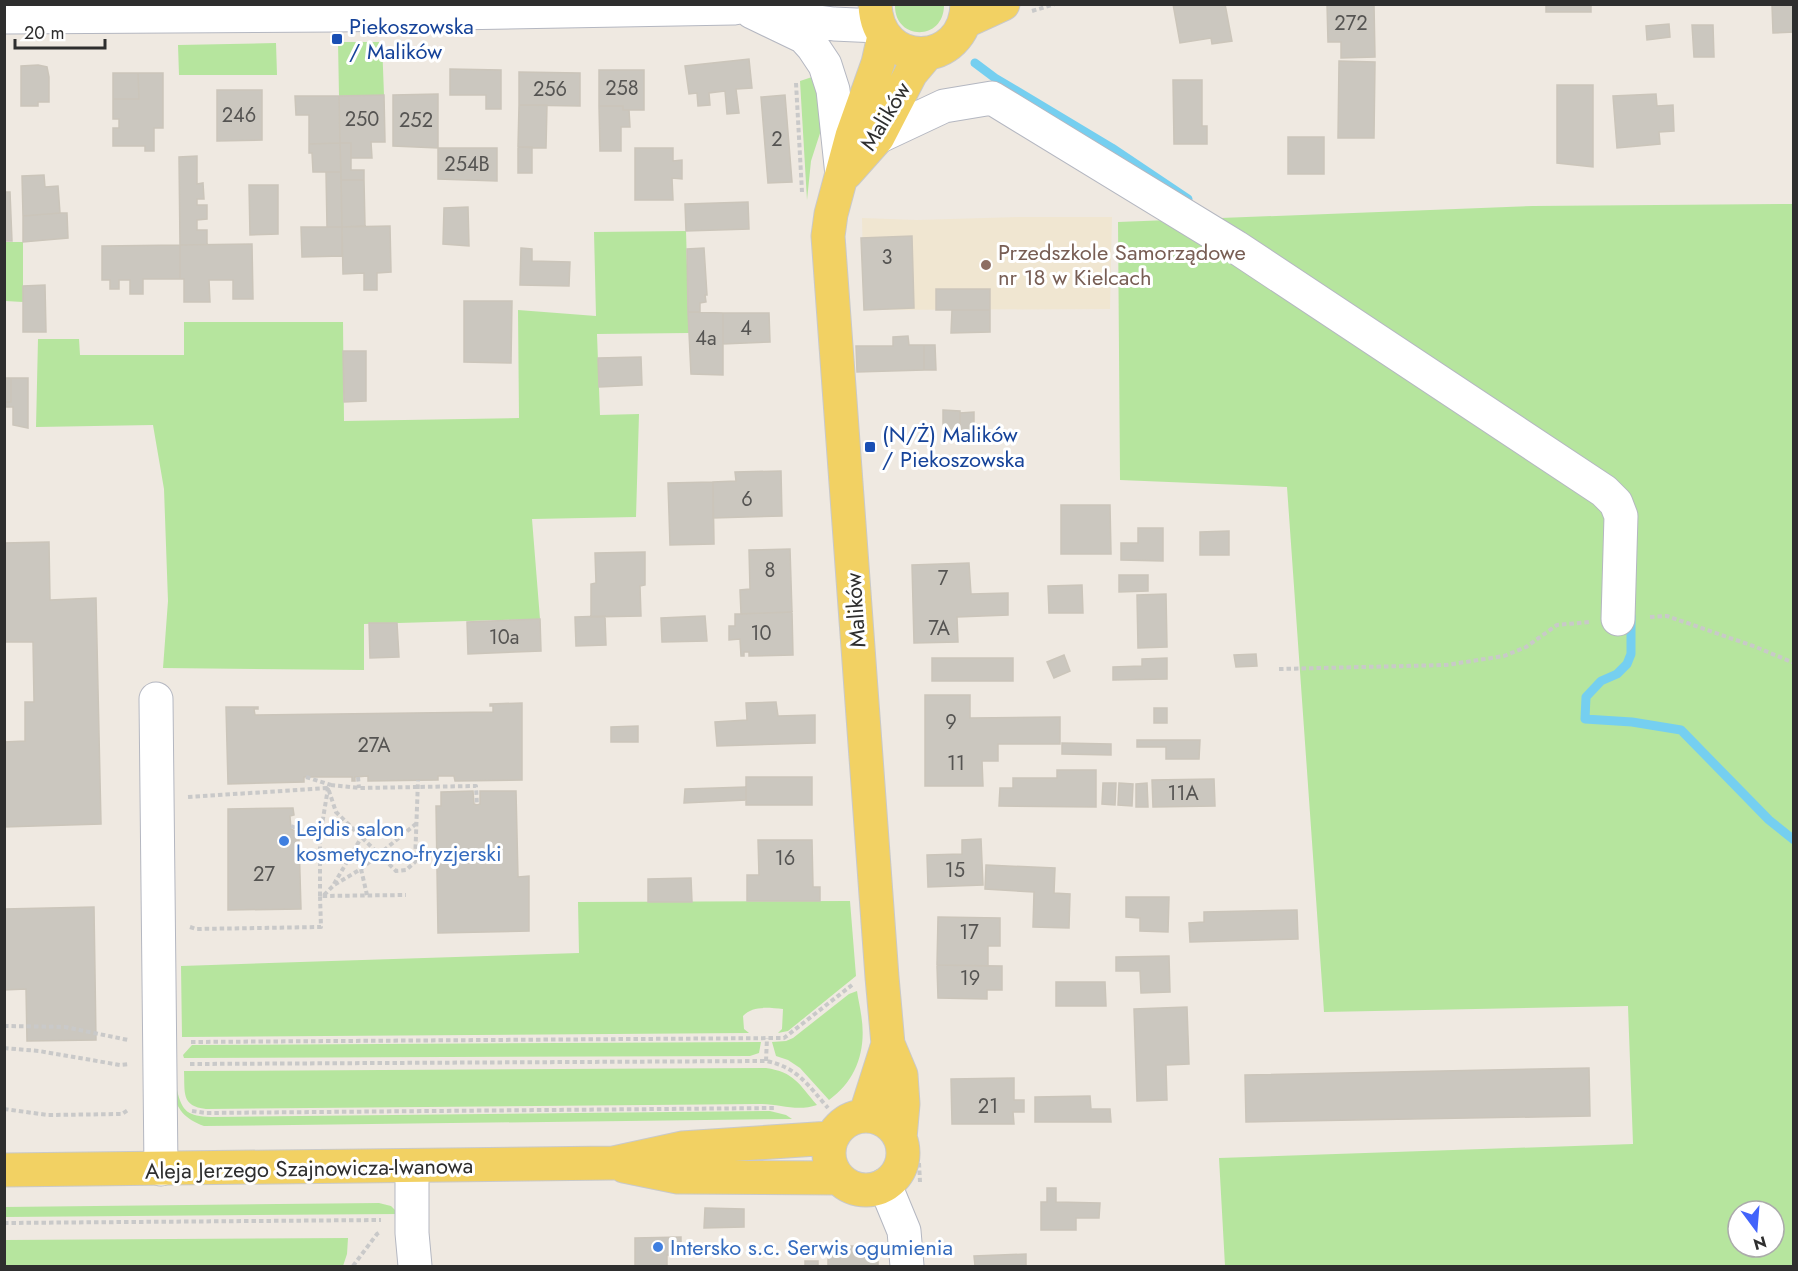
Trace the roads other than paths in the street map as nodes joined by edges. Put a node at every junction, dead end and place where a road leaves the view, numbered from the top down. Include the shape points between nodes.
1 (748, 8) edge
2 (1014, 8) edge
3 (414, 9) edge
4 (967, 13) edge
5 (4, 17) edge
6 (879, 22) edge
7 (927, 54) junction
8 (878, 137) junction
9 (842, 177) junction
10 (1631, 618) road end
11 (156, 699) dead end
12 (888, 1044) junction
13 (837, 1116) junction
14 (909, 1150) junction
15 (613, 1163) junction
16 (412, 1167) junction
17 (161, 1169) junction
18 (4, 1170) edge
19 (837, 1178) junction
20 (885, 1185) junction
21 (415, 1266) edge
22 (907, 1266) edge

1 - 3 street
1 - 6 street via 798,20
1 - 9 street via 804,37 825,65 833,90
2 - 4 main road
3 - 5 street
4 - 7 main road via 957,37 944,48
6 - 7 main road via 899,49
6 - 9 main road, Malików via 878,63
7 - 8 main road, Malików via 911,72
8 - 9 main road, Malików
8 - 10 street via 944,106 992,98 1236,247 1604,491 1616,503 1621,516
9 - 12 main road, Malików via 829,225 829,252
11 - 17 street
12 - 13 main road, Malików
12 - 14 main road, Malików via 901,1075
13 - 14 main road via 882,1119
13 - 15 main road, Aleja Jerzego Szajnowicza-Iwanowa
13 - 19 main road via 828,1152
14 - 20 main road via 903,1148 899,1170
15 - 16 main road, Aleja Jerzego Szajnowicza-Iwanowa
15 - 19 main road, Aleja Jerzego Szajnowicza-Iwanowa via 678,1177
16 - 17 main road, Aleja Jerzego Szajnowicza-Iwanowa
16 - 21 street
17 - 18 main road, Aleja Jerzego Szajnowicza-Iwanowa
19 - 20 main road via 860,1190
20 - 22 street via 904,1231

